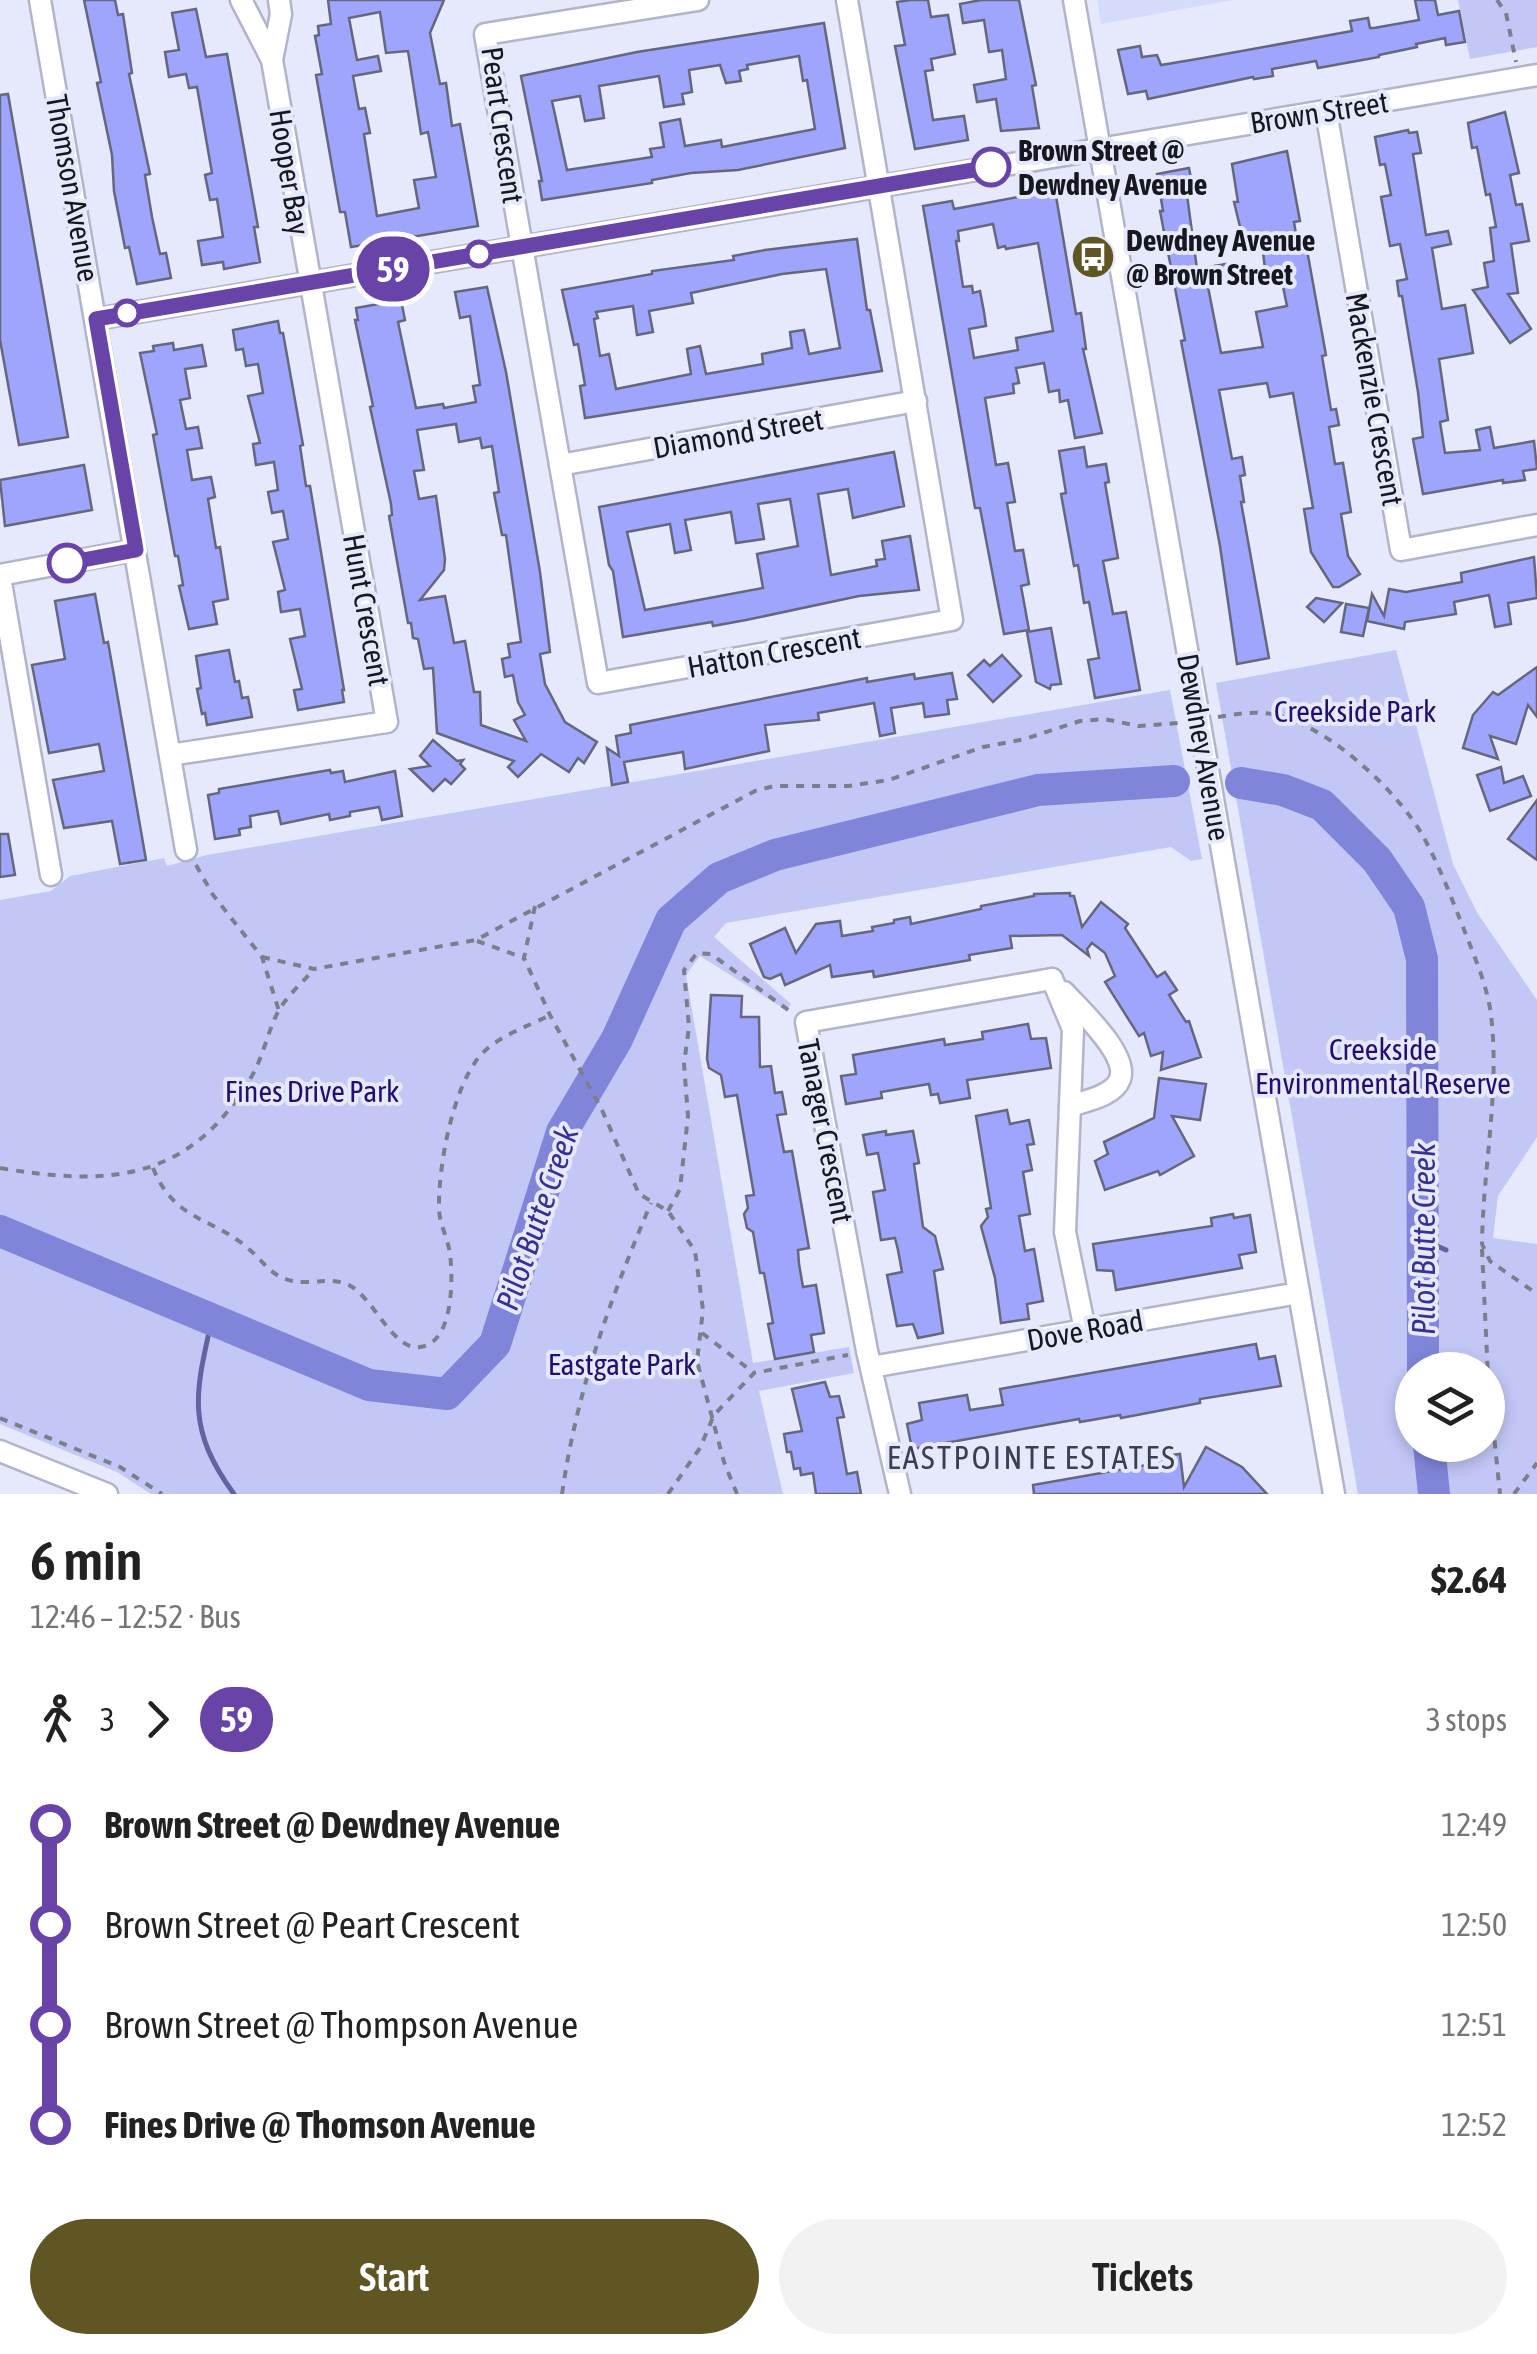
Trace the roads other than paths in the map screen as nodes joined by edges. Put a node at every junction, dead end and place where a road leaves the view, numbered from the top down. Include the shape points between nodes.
1 (40, 0) edge
2 (241, 0) edge
3 (279, 0) edge
4 (698, 0) edge
5 (847, 0) edge
6 (1074, 0) edge
7 (272, 60) junction
8 (1528, 77) edge
9 (1326, 111) junction
10 (1100, 148) junction
11 (878, 186) junction
12 (521, 247) junction
13 (309, 283) junction
14 (96, 319) junction
15 (916, 401) junction
16 (560, 465) junction
17 (1537, 525) edge
18 (136, 550) junction
19 (0, 576) edge
20 (170, 756) junction
21 (186, 850) road end
22 (51, 875) dead end
23 (1052, 979) junction
24 (1070, 1106) junction
25 (1298, 1293) junction
26 (1084, 1330) junction
27 (869, 1359) junction
28 (0, 1451) edge
29 (106, 1494) edge
30 (900, 1494) edge
31 (1334, 1494) edge

1 - 14 street, Thomson Avenue
2 - 7 street, Hooper Bay
3 - 7 street, Hooper Bay
4 - 12 street, Peart Crescent via 486,34
5 - 11 street
6 - 10 street, Dewdney Avenue
7 - 13 street, Hooper Bay
8 - 9 street, Brown Street
9 - 10 street, Brown Street
9 - 17 street, Mackenzie Crescent via 1401,550
10 - 11 street, Brown Street
10 - 25 street, Dewdney Avenue
11 - 12 street, Brown Street
11 - 15 street, Hatton Crescent
12 - 13 street, Brown Street
12 - 16 street, Hatton Crescent
13 - 14 street, Brown Street
13 - 20 street, Hunt Crescent via 387,722
14 - 18 street, Thomson Avenue
15 - 16 street, Diamond Street
15 - 16 street, Hatton Crescent via 952,620 598,683
18 - 19 street
18 - 20 street, Thomson Avenue
19 - 22 street
20 - 21 street, Thomson Avenue
23 - 24 street via 1072,1029
23 - 24 street via 1109,1043 1120,1068 1111,1090
23 - 27 street, Tanager Crescent via 806,1022
24 - 26 street via 1065,1232
25 - 26 street, Dove Road
25 - 31 street, Dewdney Avenue
26 - 27 street, Dove Road
27 - 30 street, Tanager Crescent
28 - 29 street

